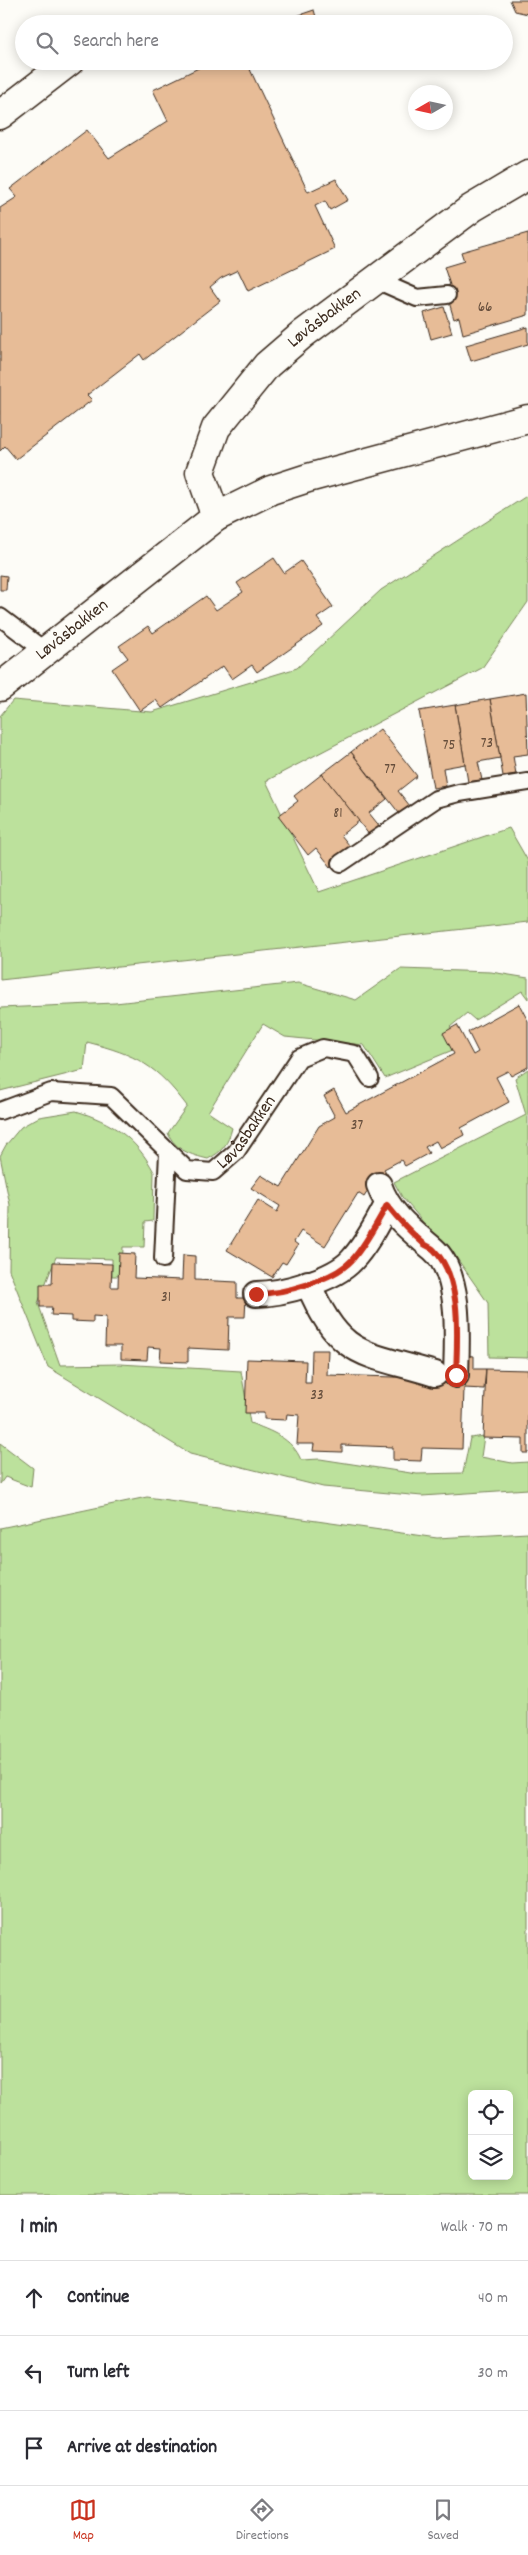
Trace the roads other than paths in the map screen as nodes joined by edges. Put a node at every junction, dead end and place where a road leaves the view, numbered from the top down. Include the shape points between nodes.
1 (58, 70) edge
2 (0, 115) edge
3 (528, 175) edge
4 (376, 280) junction
5 (447, 295) dead end
6 (528, 419) edge
7 (216, 517) junction
8 (0, 618) edge
9 (45, 651) junction
10 (0, 687) edge
11 (528, 782) edge
12 (341, 863) dead end
13 (370, 1078) dead end
14 (0, 1111) edge
15 (168, 1152) junction
16 (163, 1259) dead end
17 (308, 1283) junction
18 (256, 1294) dead end

1 - 2 street
3 - 4 street, Løvåsbakken via 472,208
4 - 5 lane via 417,298
4 - 7 street, Løvåsbakken via 267,365 216,428 200,472
6 - 7 street, Løvåsbakken via 308,478 271,490
7 - 9 street, Løvåsbakken
8 - 9 lane
9 - 10 street, Løvåsbakken
11 - 12 lane via 436,799
13 - 15 lane, Løvåsbakken via 355,1054 323,1048 299,1058 236,1152 213,1172 187,1170
14 - 15 lane, Løvåsbakken via 51,1092 111,1096
15 - 16 lane
17 - 17 street via 335,1272 351,1261 383,1195 396,1216 443,1262 453,1290 457,1316 445,1375 367,1355 348,1345 324,1317
17 - 18 street via 274,1294

